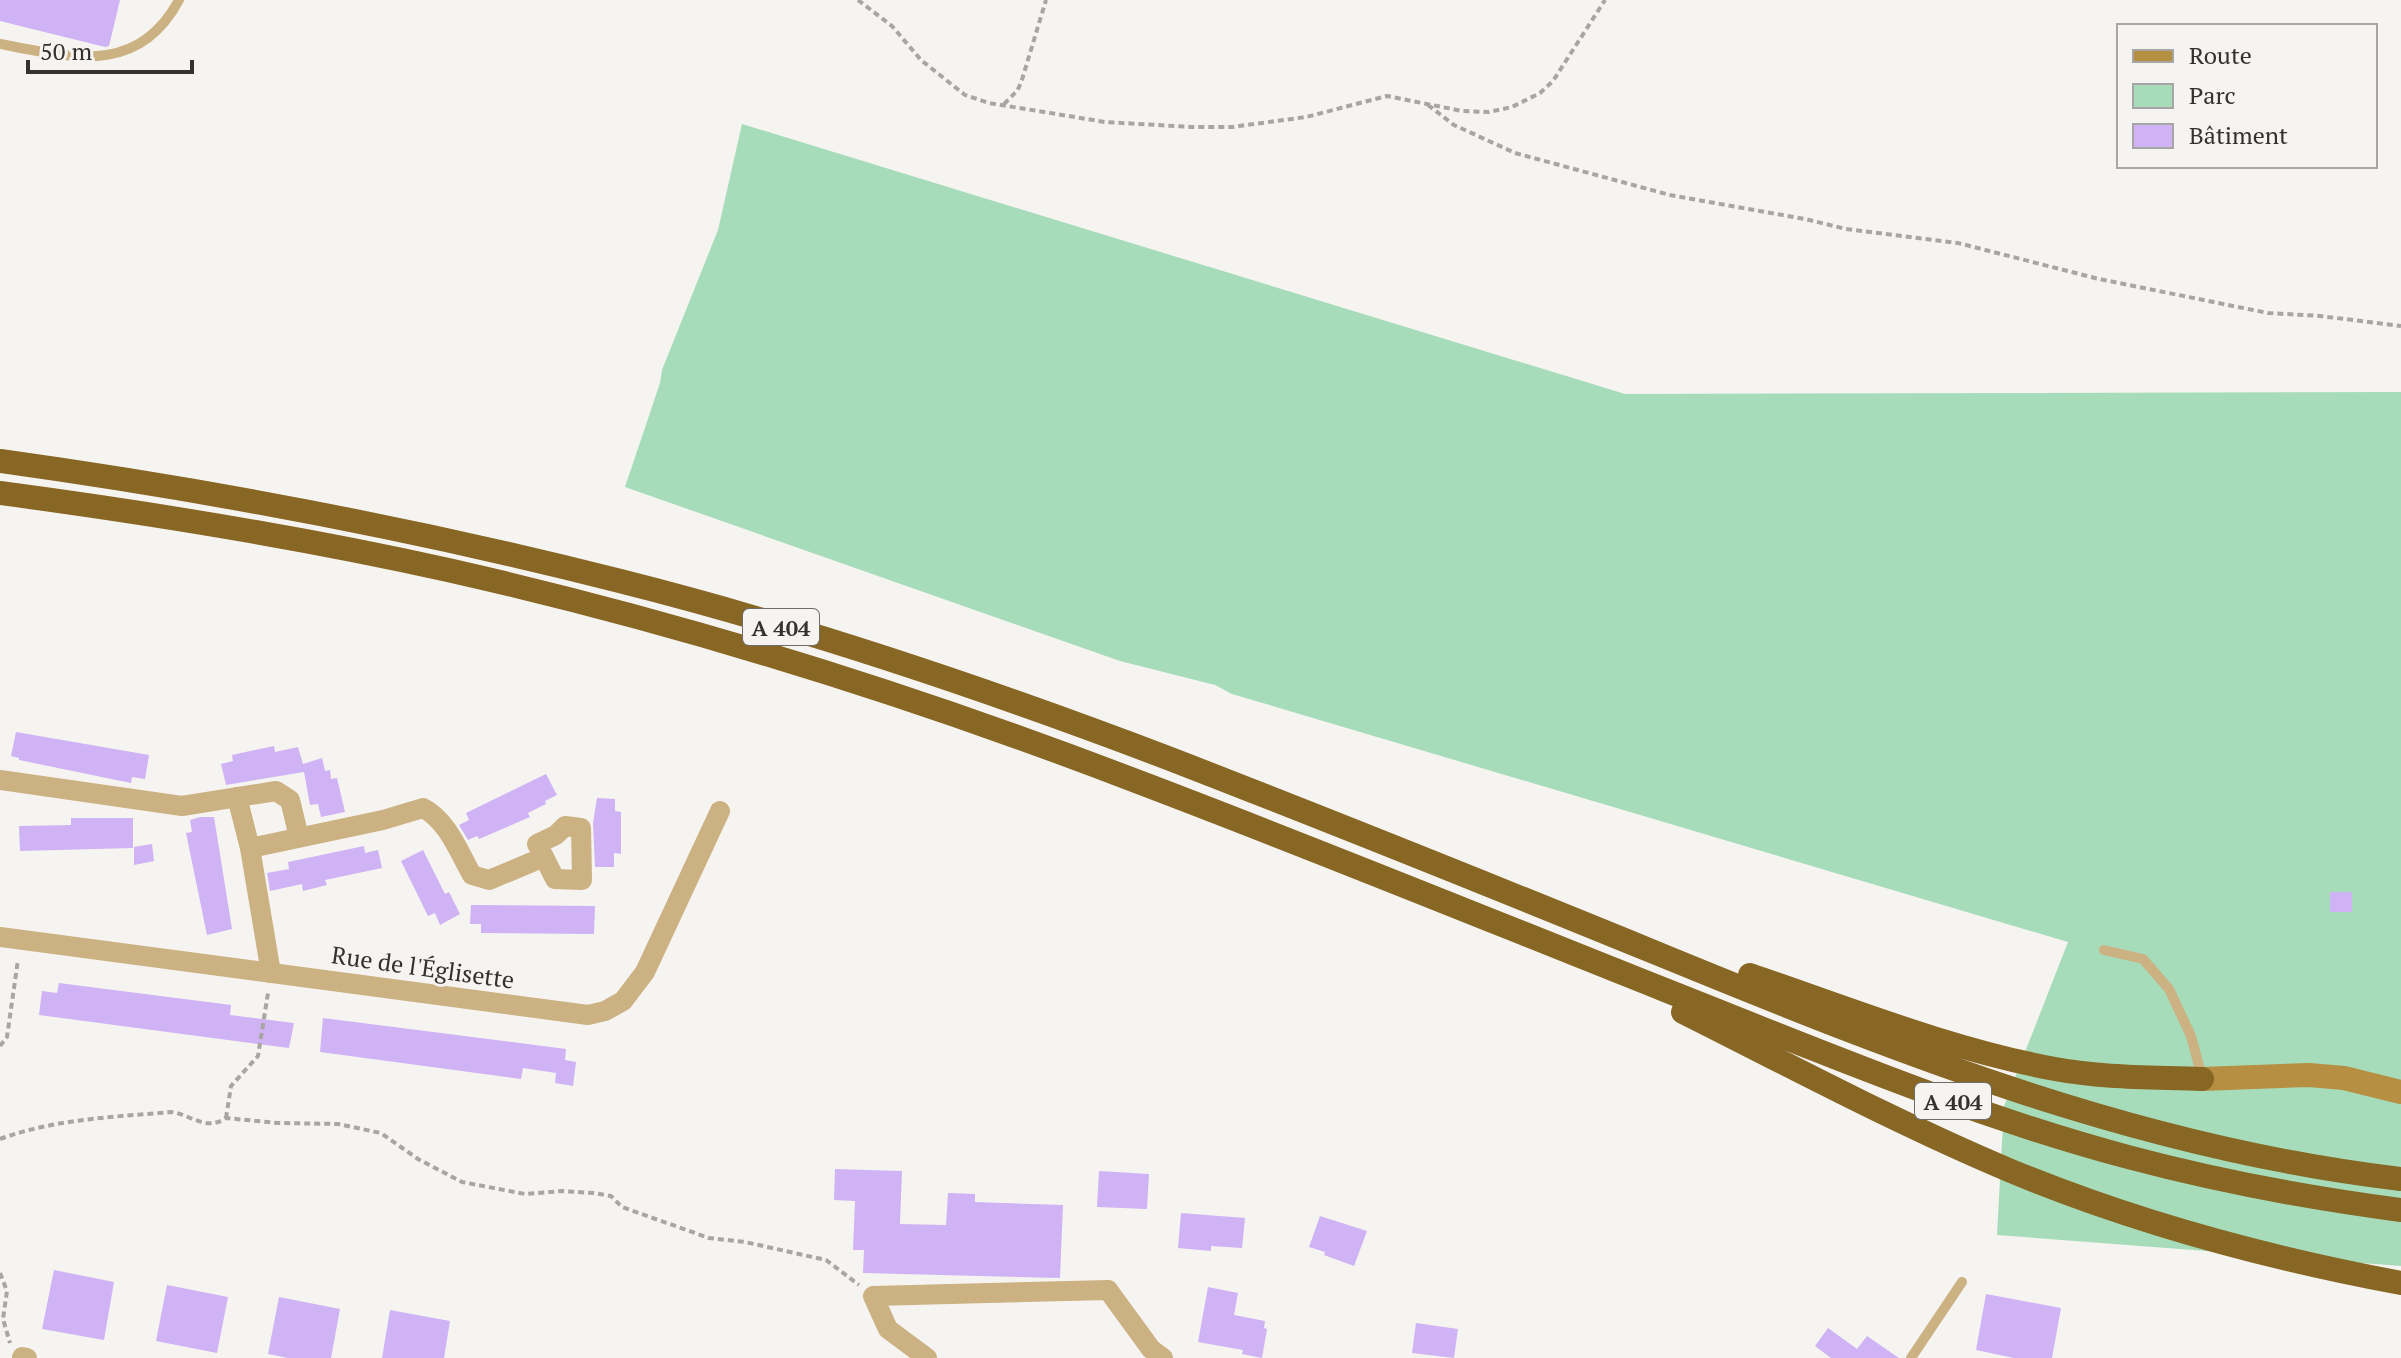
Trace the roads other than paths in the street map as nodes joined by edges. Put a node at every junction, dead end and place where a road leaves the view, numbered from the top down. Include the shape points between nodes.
1 (179, 0) edge
2 (0, 44) edge
3 (0, 461) edge
4 (0, 493) edge
5 (4, 783) edge
6 (237, 797) junction
7 (720, 811) dead end
8 (299, 837) junction
9 (250, 848) junction
10 (544, 857) dead end
11 (1531, 902) junction
12 (1523, 933) junction
13 (0, 937) edge
14 (2104, 950) dead end
15 (271, 973) junction
16 (2202, 1079) junction
17 (2401, 1092) edge
18 (2401, 1179) edge
19 (2401, 1210) edge
20 (1962, 1282) dead end
21 (2401, 1283) edge
22 (927, 1358) edge
23 (1163, 1358) edge
24 (1911, 1358) edge

1 - 2 lane via 146,40 113,56 74,58
3 - 11 highway, A 404 via 323,513 715,607 924,671 1170,759
4 - 12 highway, A 404 via 159,515 372,554 539,591 730,643 1010,733
5 - 6 street via 182,806
6 - 8 street via 276,791 290,800
6 - 9 street
7 - 15 street, Rue de l'Églisette via 645,972 623,1001 605,1011 588,1015
8 - 9 street
8 - 10 street via 423,808 441,822 472,875 489,880
9 - 15 street
11 - 16 highway via 2006,1058 2088,1073
11 - 18 highway, A 404 via 1785,1006 2057,1105 2260,1157
12 - 19 highway, A 404 via 2041,1131 2209,1177
12 - 21 highway via 2009,1170 2208,1240
13 - 15 street, Rue de l'Églisette
14 - 16 lane via 2143,959 2169,989 2191,1036
16 - 17 main road via 2309,1075
20 - 24 lane
22 - 23 street via 888,1329 873,1296 1108,1290

